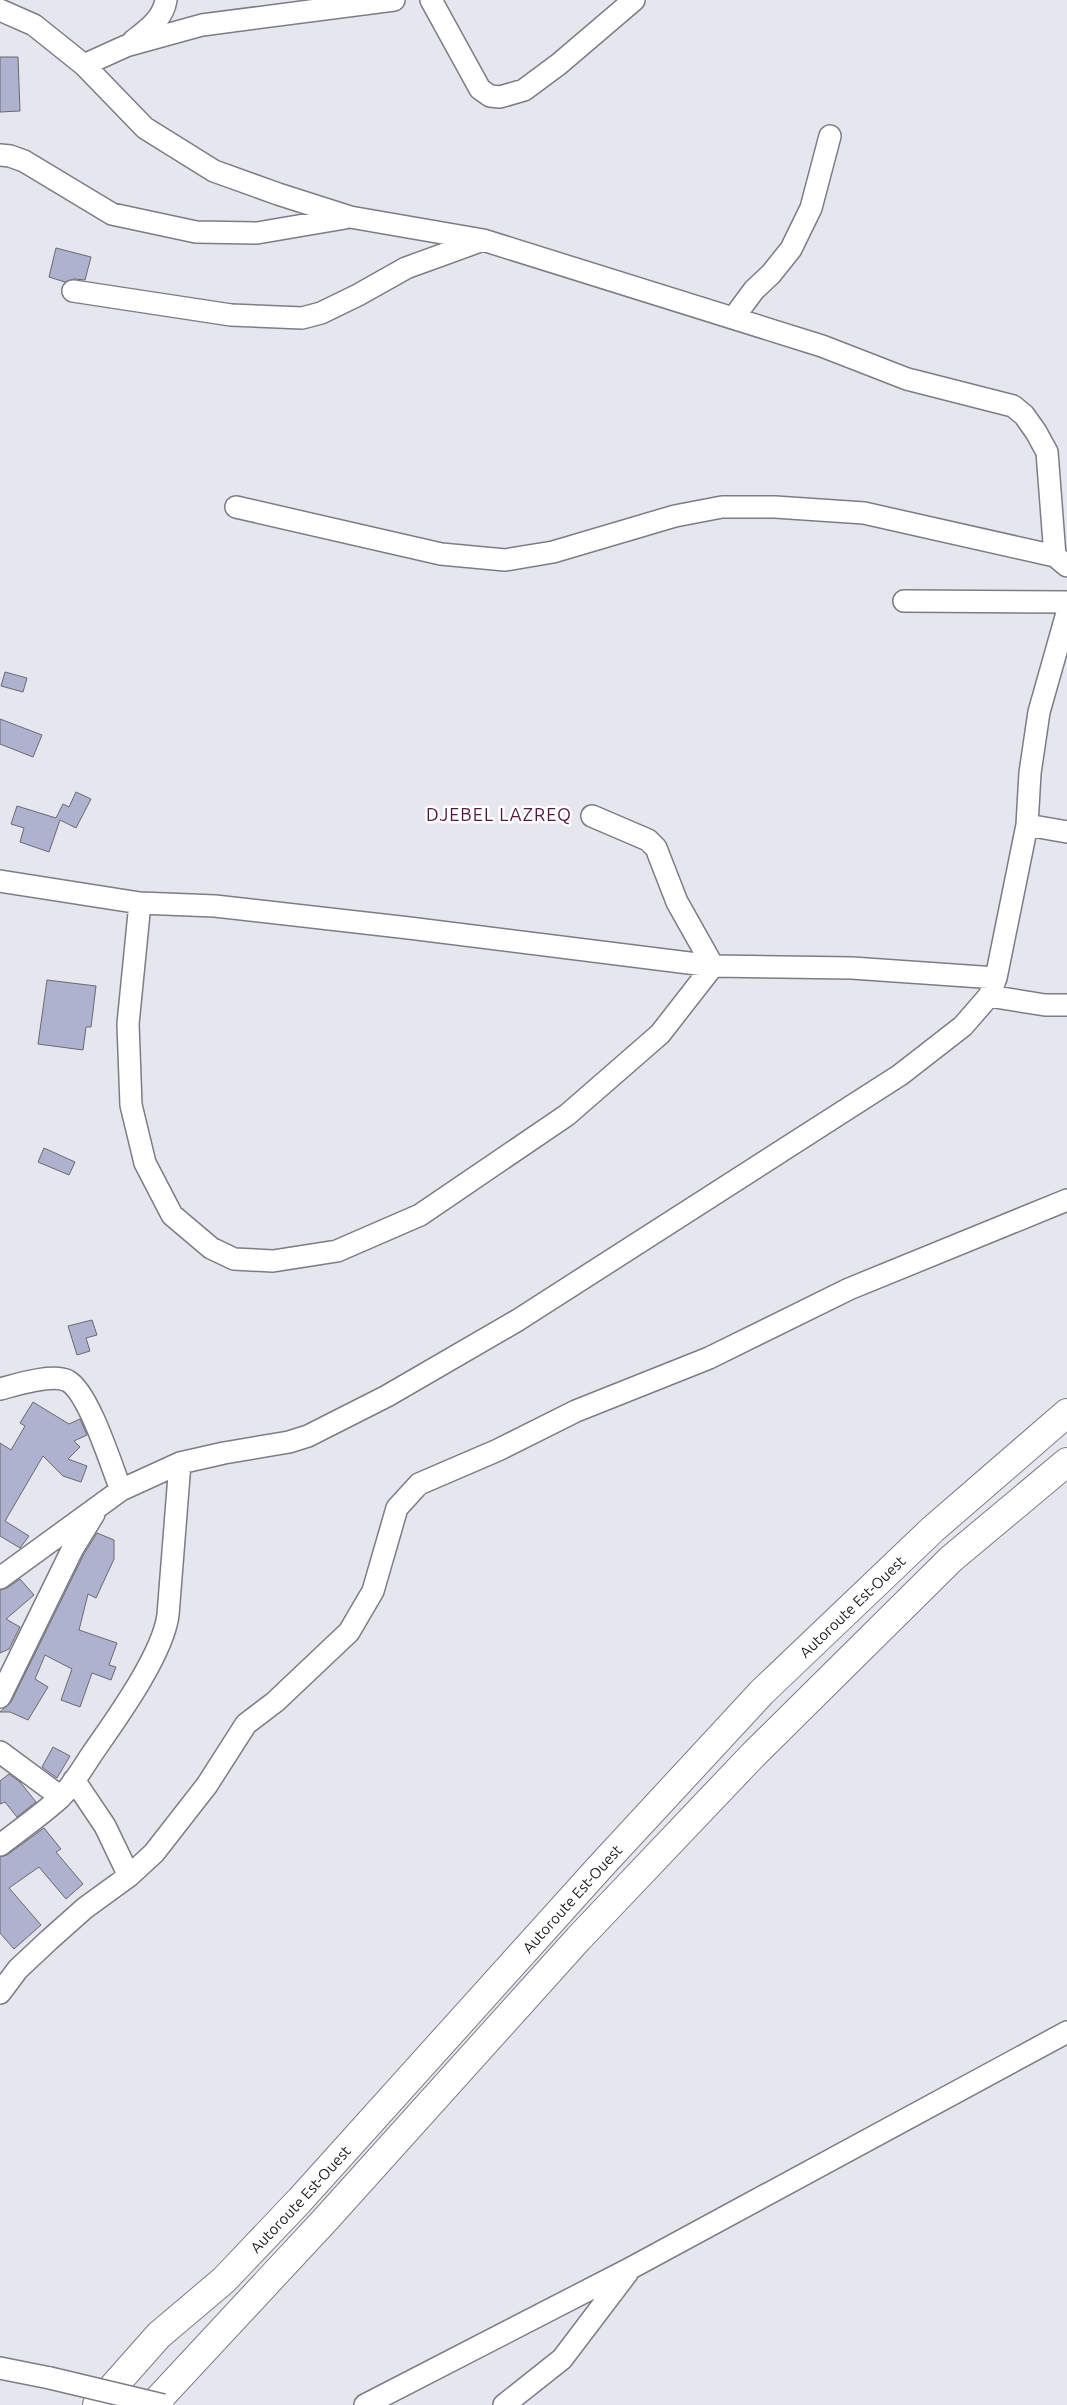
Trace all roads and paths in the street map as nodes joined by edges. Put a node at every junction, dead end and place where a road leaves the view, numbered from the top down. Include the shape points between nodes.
1 (166, 0) edge
2 (394, 0) edge
3 (431, 0) edge
4 (634, 0) edge
5 (0, 10) edge
6 (126, 46) junction
7 (84, 65) junction
8 (830, 136) dead end
9 (0, 155) edge
10 (350, 217) junction
11 (483, 240) junction
12 (73, 291) dead end
13 (734, 317) junction
14 (236, 507) dead end
15 (1061, 561) edge
16 (904, 601) dead end
17 (1067, 602) edge
18 (1067, 613) edge
19 (592, 816) dead end
20 (1027, 825) junction
21 (1067, 832) edge
22 (0, 881) edge
23 (140, 903) junction
24 (713, 966) junction
25 (992, 987) junction
26 (1067, 1006) edge
27 (1067, 1200) edge
28 (0, 1389) edge
29 (1067, 1413) edge
30 (1067, 1462) edge
31 (180, 1463) junction
32 (121, 1490) junction
33 (98, 1507) junction
34 (0, 1578) edge
35 (0, 1697) edge
36 (0, 1752) edge
37 (74, 1780) junction
38 (61, 1797) junction
39 (0, 1845) edge
40 (129, 1876) junction
41 (0, 1993) edge
42 (1067, 2032) edge
43 (631, 2268) junction
44 (0, 2368) edge
45 (97, 2405) edge
46 (153, 2405) edge
47 (164, 2405) edge
48 (365, 2405) edge
49 (504, 2405) edge

1 - 6 street via 159,19
2 - 6 street via 202,25
3 - 4 street via 480,89 490,96 500,97 524,90
5 - 7 street via 34,25
6 - 7 street
7 - 10 street via 145,128 214,170
8 - 13 street via 811,208 791,249
9 - 10 street via 24,161 112,214 196,232 256,233
10 - 11 street
11 - 12 street via 406,268 321,313 302,318 231,315
11 - 13 street
13 - 15 street via 906,378 1013,406 1024,415 1047,452
14 - 15 street via 441,554 505,560 554,552 676,516 722,507 775,507 864,513
16 - 17 street
18 - 20 street via 1039,712 1030,773
19 - 24 street via 648,840 656,848 677,902
20 - 21 street
20 - 25 street
22 - 23 street
23 - 24 street via 224,907
23 - 24 street via 128,1024 131,1105 145,1163 172,1215 212,1248 234,1259 273,1260 337,1251 420,1215 567,1115 660,1034
24 - 25 street via 852,968
25 - 26 street via 1045,1005
25 - 31 street via 963,1026 900,1075 518,1320 350,1417 308,1436
27 - 40 street via 850,1289 709,1358 576,1410 498,1450 418,1484 397,1508 373,1591 349,1632 275,1702 246,1724 175,1828
28 - 32 street via 43,1379 67,1380 83,1396
29 - 45 highway, Autoroute Est-Ouest via 933,1529 762,1692 300,2200 224,2280 159,2335
30 - 46 highway, Autoroute Est-Ouest via 951,1559 753,1755 579,1938
31 - 32 street
31 - 37 street via 166,1628 126,1704
32 - 33 street
33 - 34 street
33 - 35 street via 74,1548
36 - 38 street
37 - 38 street
37 - 40 street via 105,1826
38 - 39 street
40 - 41 street via 49,1940 18,1969
42 - 43 street
43 - 48 street
43 - 49 street via 562,2359
44 - 47 street, bridge

